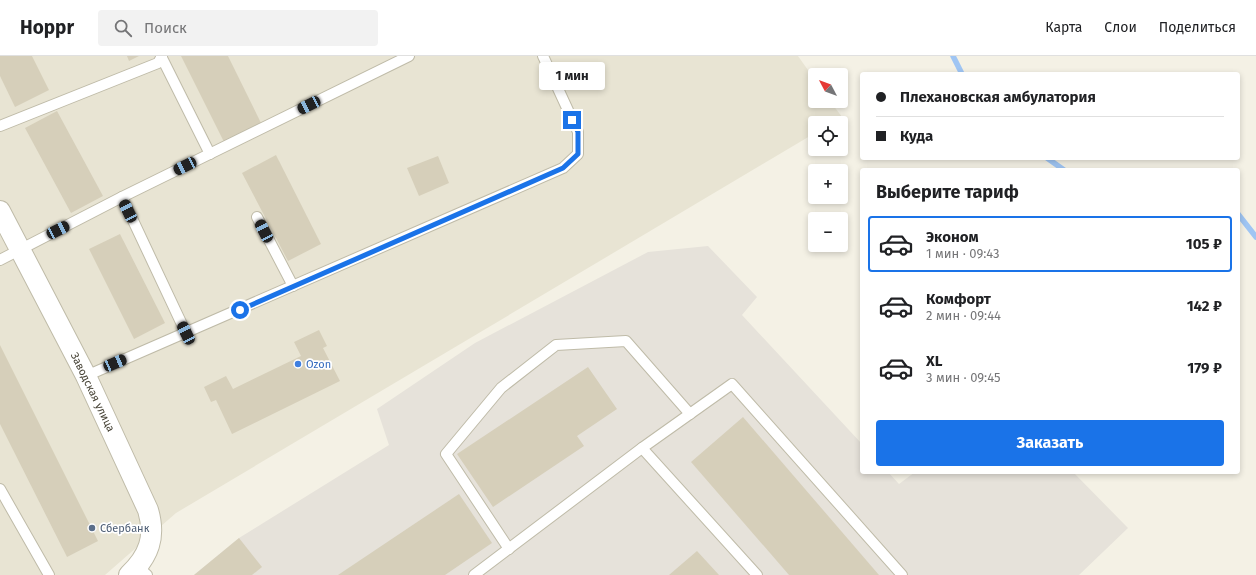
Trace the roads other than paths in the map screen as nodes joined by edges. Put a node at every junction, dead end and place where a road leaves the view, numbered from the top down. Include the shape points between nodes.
1 (162, 56) edge
2 (409, 56) edge
3 (543, 56) edge
4 (0, 126) edge
5 (210, 154) junction
6 (122, 197) junction
7 (0, 211) edge
8 (257, 217) dead end
9 (20, 250) junction
10 (0, 260) edge
11 (293, 286) junction
12 (186, 333) junction
13 (86, 376) junction
14 (690, 414) junction
15 (642, 448) junction
16 (0, 489) edge
17 (509, 549) junction
18 (138, 572) edge
19 (49, 575) edge
20 (474, 575) edge
21 (757, 575) edge
22 (902, 575) edge

1 - 4 lane via 158,63
1 - 5 lane
2 - 5 lane
3 - 11 lane via 578,132 578,154 568,164
5 - 6 lane
6 - 9 lane
6 - 12 lane
7 - 9 street, Заводская улица
8 - 11 lane
9 - 10 lane
9 - 13 street, Заводская улица
11 - 12 lane
12 - 13 lane
13 - 18 street, Заводская улица via 143,496 150,517 152,540
14 - 15 lane
14 - 17 lane via 626,341 556,345 501,388 446,454
14 - 22 lane via 732,384
15 - 17 lane
15 - 21 lane
16 - 19 lane
17 - 20 lane

